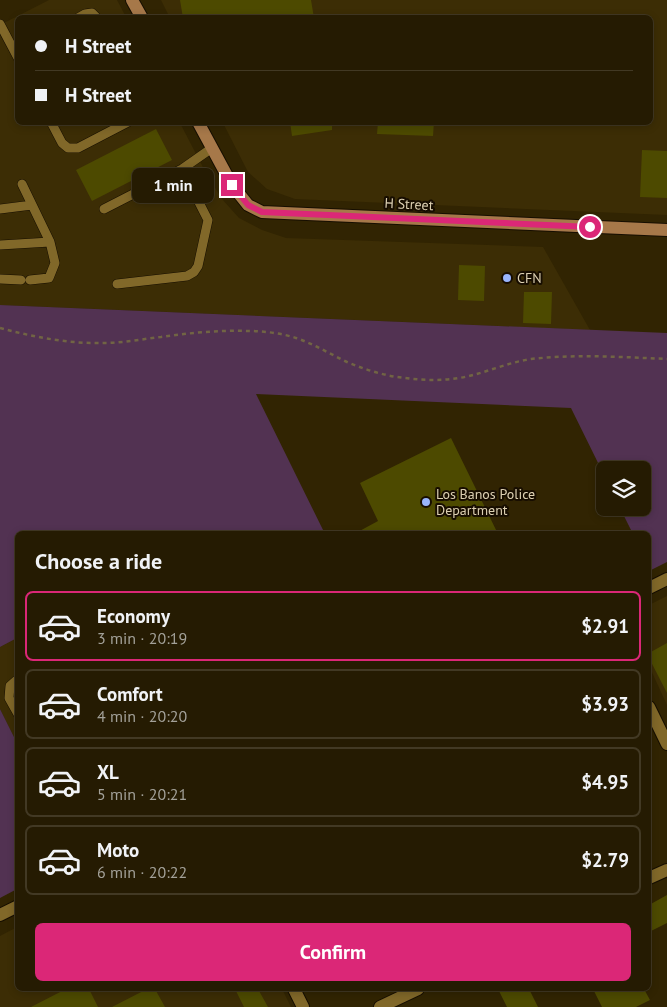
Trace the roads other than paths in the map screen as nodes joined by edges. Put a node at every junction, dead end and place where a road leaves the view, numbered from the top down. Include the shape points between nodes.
1 (132, 0) edge
2 (140, 15) edge
3 (0, 24) edge
4 (15, 50) edge
5 (52, 125) edge
6 (122, 125) edge
7 (200, 125) edge
8 (212, 148) junction
9 (182, 169) junction
10 (22, 184) dead end
11 (32, 205) junction
12 (104, 208) dead end
13 (0, 209) edge
14 (667, 230) edge
15 (50, 242) junction
16 (0, 245) edge
17 (0, 279) edge
18 (117, 284) dead end
19 (667, 579) edge
20 (651, 587) edge
21 (15, 682) edge
22 (15, 709) edge
23 (651, 711) edge
24 (667, 744) edge
25 (667, 870) edge
26 (651, 877) edge
27 (15, 908) edge
28 (0, 915) edge
29 (295, 991) edge
30 (414, 991) edge
31 (303, 1007) edge
32 (380, 1007) edge

1 - 2 street
3 - 4 lane
5 - 6 lane via 62,144 68,148 78,148
7 - 8 street, H Street
8 - 9 lane
8 - 14 street, H Street via 232,185 248,205 262,212
9 - 12 lane
9 - 18 lane via 208,220 198,266 187,276
10 - 11 lane
11 - 13 lane
11 - 15 lane
15 - 16 lane
15 - 17 lane via 55,263 49,278
19 - 20 street
21 - 22 lane via 10,686 9,698
23 - 24 street
25 - 26 street
27 - 28 street
29 - 31 street
30 - 32 street

